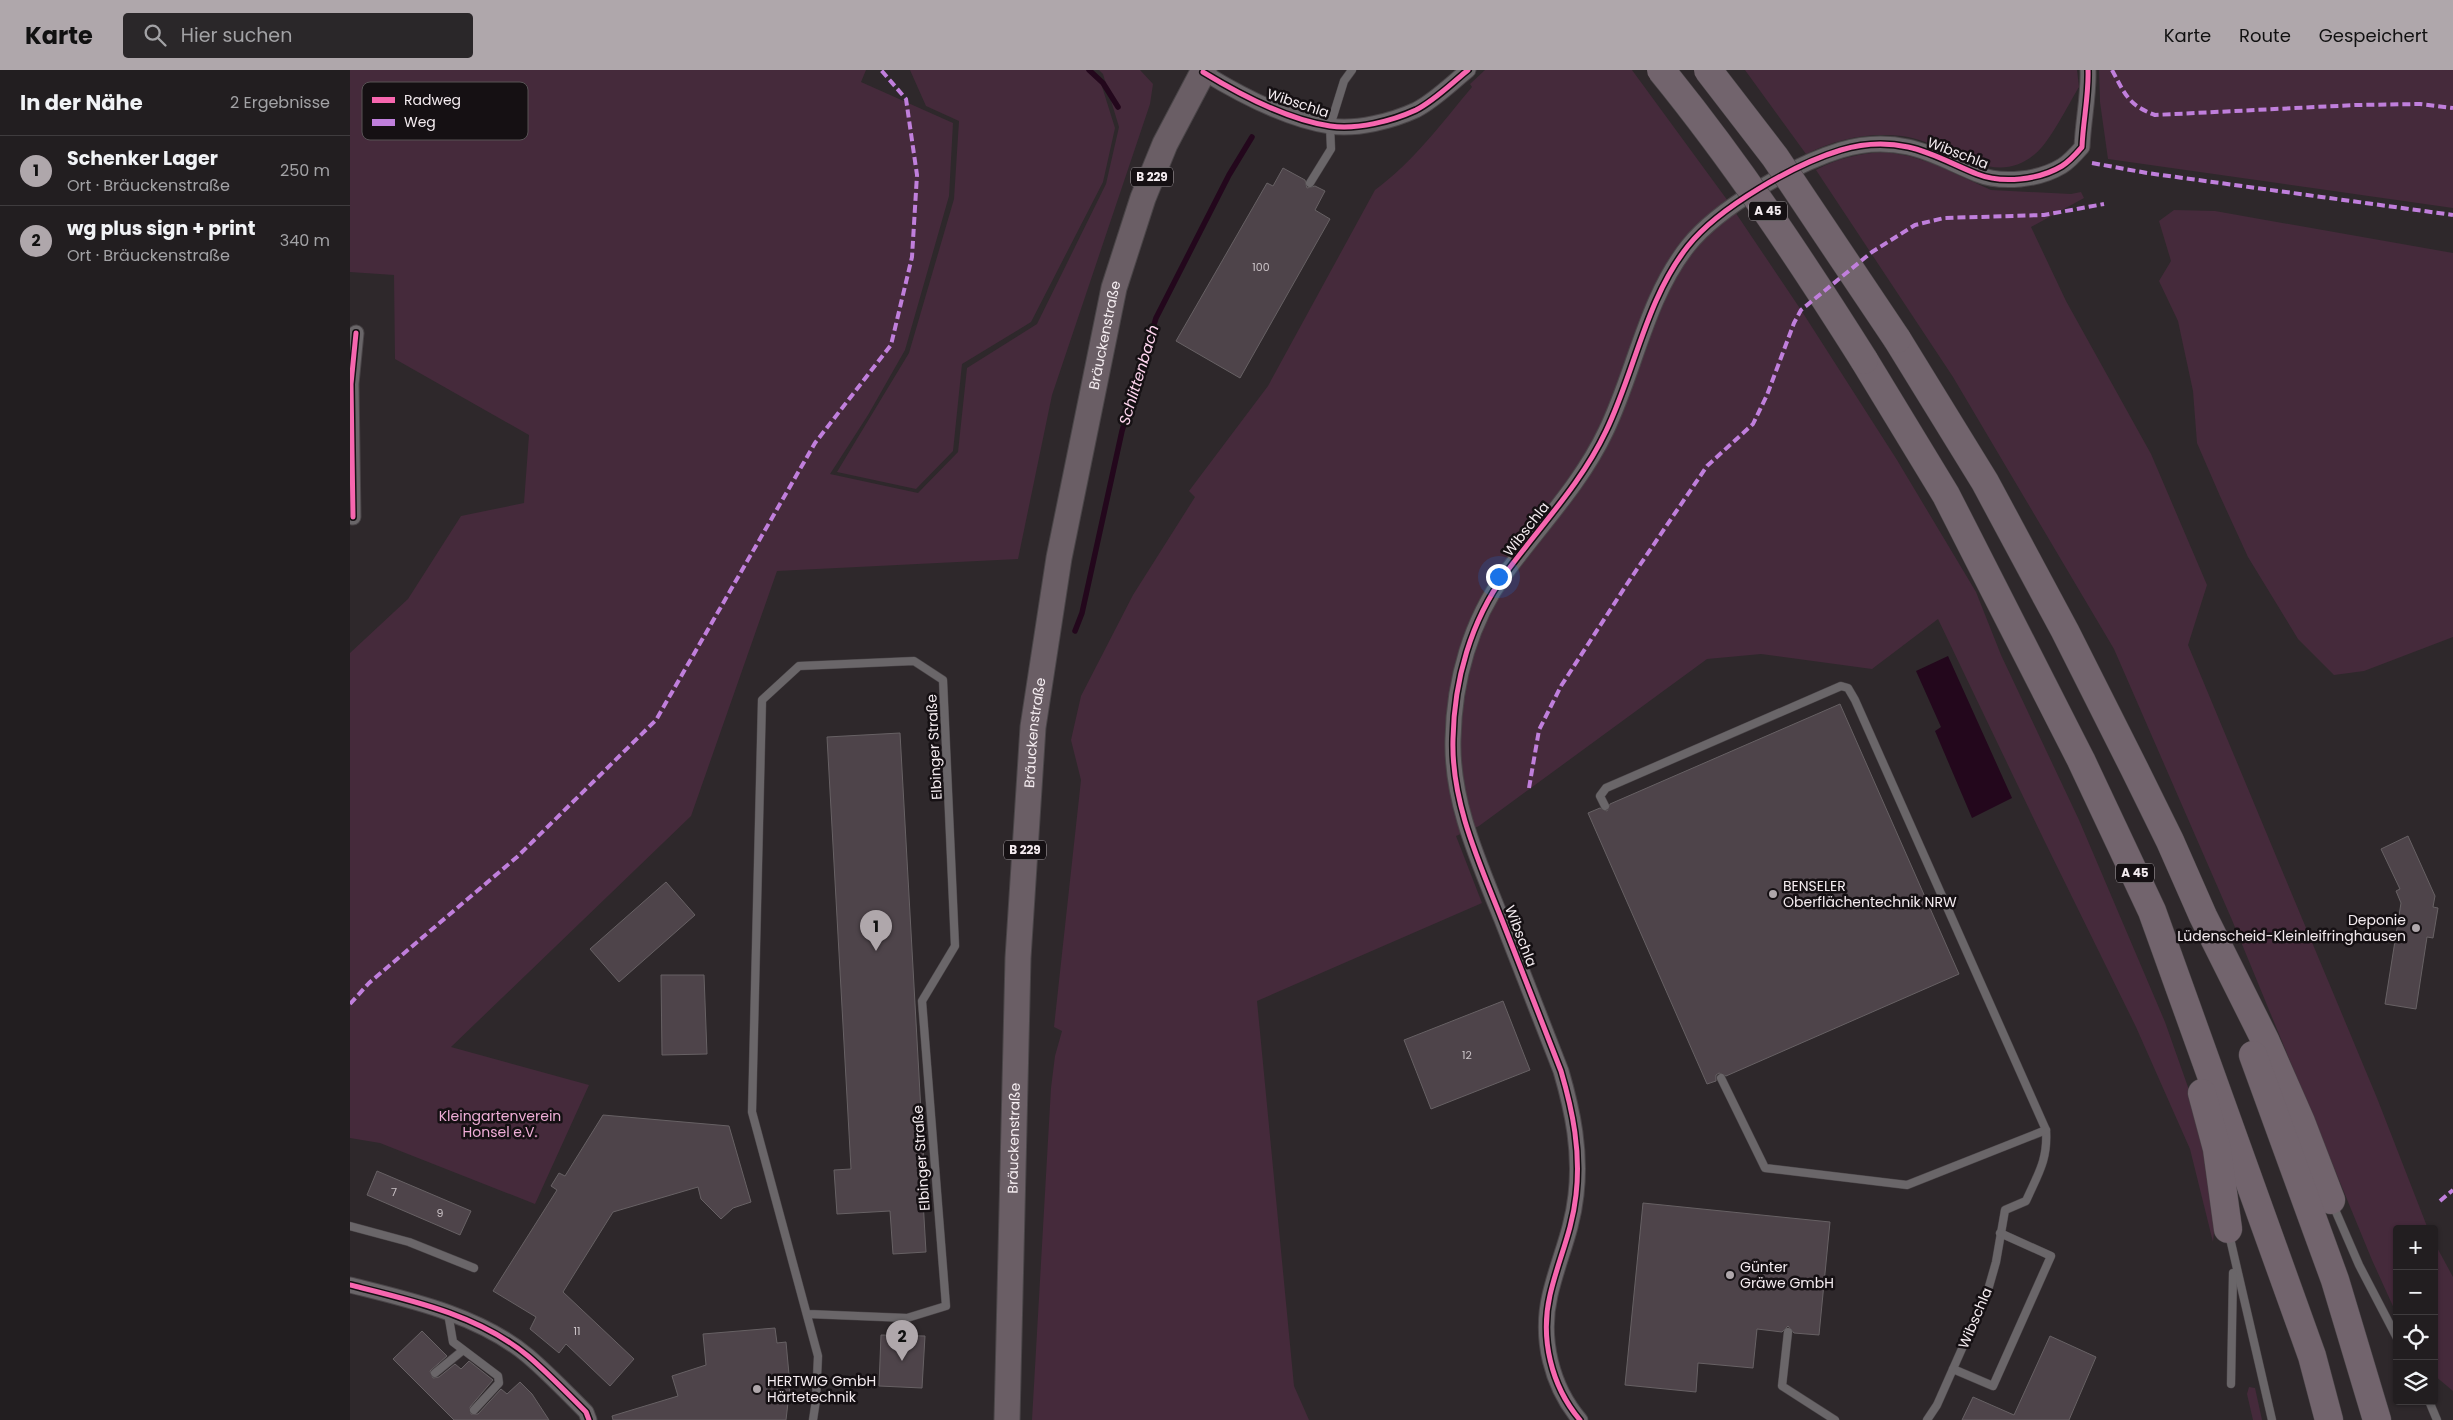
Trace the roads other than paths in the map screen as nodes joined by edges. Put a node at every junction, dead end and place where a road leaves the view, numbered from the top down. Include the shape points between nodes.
1 (1352, 70) edge
2 (1468, 70) edge
3 (1661, 70) edge
4 (1708, 70) edge
5 (2088, 70) edge
6 (1202, 71) edge
7 (1330, 126) junction
8 (1310, 183) dead end
9 (356, 334) dead end
10 (351, 384) edge
11 (353, 517) dead end
12 (1605, 806) dead end
13 (2202, 916) junction
14 (2162, 934) junction
15 (1721, 1078) dead end
16 (2046, 1130) junction
17 (2331, 1200) joint
18 (350, 1226) edge
19 (2228, 1229) joint
20 (2000, 1232) junction
21 (2233, 1261) junction
22 (474, 1268) dead end
23 (350, 1285) edge
24 (448, 1313) junction
25 (808, 1314) junction
26 (2393, 1330) edge
27 (1788, 1332) dead end
28 (462, 1350) junction
29 (1953, 1369) junction
30 (435, 1373) dead end
31 (2231, 1384) dead end
32 (2431, 1405) edge
33 (474, 1410) dead end
34 (589, 1420) edge
35 (813, 1420) edge
36 (1007, 1420) edge
37 (1580, 1420) edge
38 (1835, 1420) edge
39 (1927, 1420) edge
40 (2272, 1420) edge
41 (2329, 1420) edge
42 (2378, 1420) edge
43 (2437, 1420) edge
44 (2444, 1420) edge

1 - 7 lane via 1344,81
2 - 7 street, Wibschla via 1418,109 1387,120 1354,126
3 - 14 highway, A 45, bridge via 1764,205 1946,495 2111,821
4 - 13 highway, A 45, bridge via 1775,157 1897,339 1985,482 2065,631 2170,840
5 - 37 street, Wibschla via 2089,90 2084,109 2082,147 2059,168 2023,178 2000,179 1980,176 1909,147 1875,142 1810,161 1731,208 1701,232 1687,247 1665,282 1626,386 1596,449 1577,482 1504,576 1476,624 1458,685 1452,740 1455,778 1476,851 1571,1105 1578,1169 1576,1197 1569,1234 1550,1294 1547,1340 1558,1383
6 - 7 street, Wibschla via 1236,92 1285,113
6 - 36 main road, Bräuckenstraße / B 229 via 1165,144 1114,288 1059,558 1033,727 1018,958
7 - 8 lane via 1331,149
9 - 10 street
10 - 11 street
12 - 16 lane via 1600,796 1606,788 1841,686 1848,688
13 - 17 highway via 2273,1058
13 - 42 highway, A 45 via 2335,1280
14 - 19 highway via 2216,1149
14 - 41 highway, A 45 via 2312,1356
15 - 16 lane via 1765,1168 1907,1185
16 - 20 lane, Wibschla via 2047,1151 2026,1201 2004,1210
17 - 26 lane via 2359,1265
18 - 22 lane via 401,1239
19 - 21 lane
20 - 29 lane, Wibschla via 1988,1290
20 - 29 lane via 2051,1256 1993,1386
21 - 31 lane
21 - 40 lane
23 - 24 street
24 - 28 lane via 453,1342
24 - 34 street via 485,1328 527,1355 586,1412
25 - 25 lane, Elbinger Straße via 752,1112 762,700 799,666 914,661 943,680 955,946 922,1001 946,1306 907,1318
25 - 35 lane, Elbinger Straße via 818,1356
27 - 38 lane via 1782,1386
28 - 30 lane
28 - 33 lane via 498,1376 499,1383
29 - 39 lane, Wibschla
32 - 43 lane
32 - 44 lane

